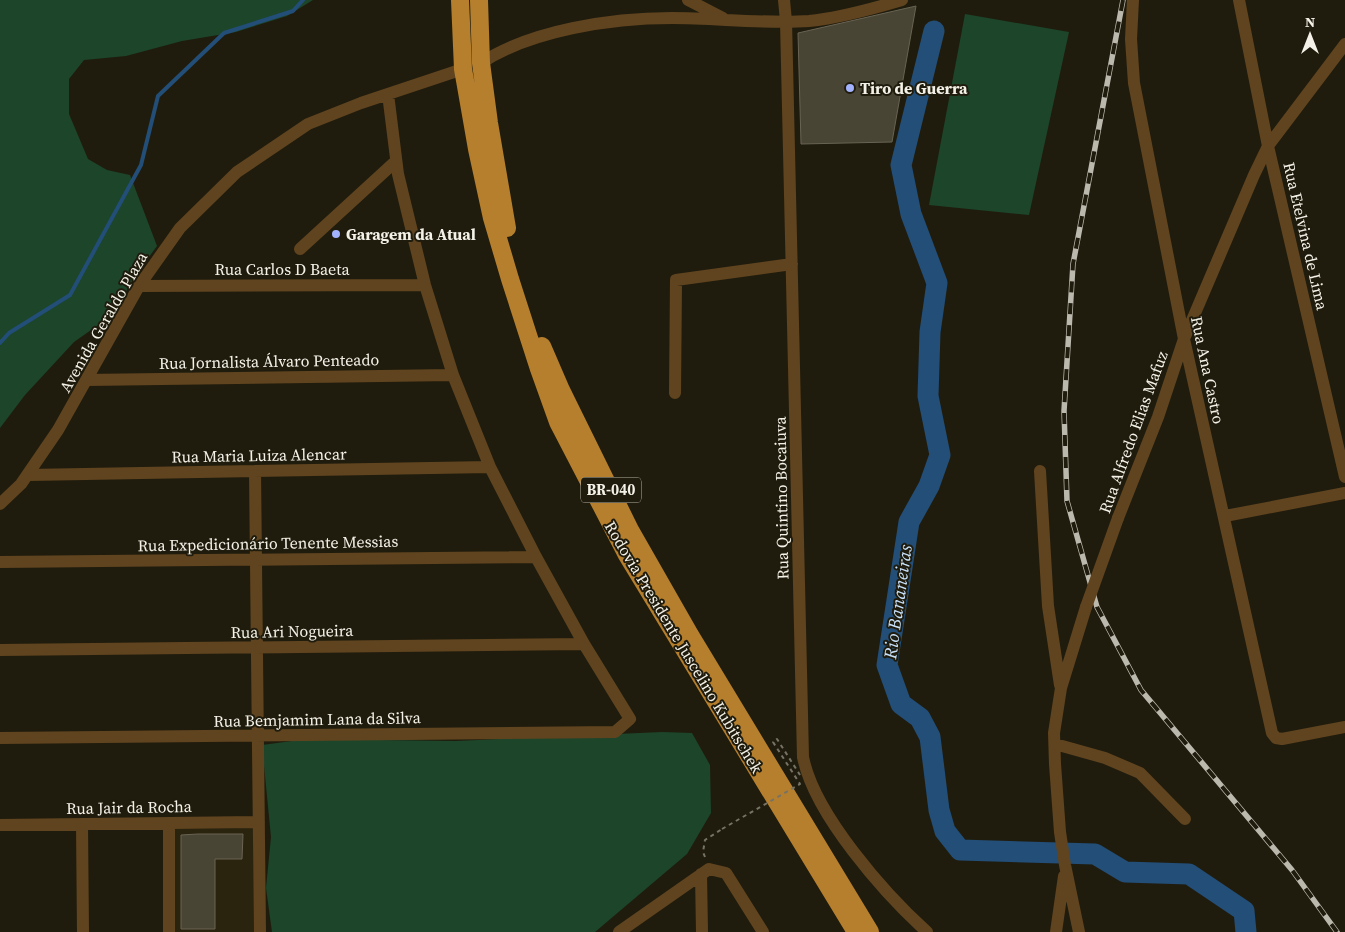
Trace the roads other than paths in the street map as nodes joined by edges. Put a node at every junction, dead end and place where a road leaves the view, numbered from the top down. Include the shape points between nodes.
1 (460, 0) edge
2 (479, 0) edge
3 (688, 0) edge
4 (784, 0) edge
5 (902, 0) edge
6 (1133, 0) edge
7 (1239, 0) edge
8 (725, 20) junction
9 (786, 21) junction
10 (1345, 44) edge
11 (481, 63) junction
12 (463, 69) junction
13 (388, 94) junction
14 (1268, 146) junction
15 (396, 161) junction
16 (300, 249) dead end
17 (792, 264) junction
18 (425, 285) junction
19 (139, 286) junction
20 (1184, 339) junction
21 (453, 374) junction
22 (86, 380) junction
23 (676, 393) dead end
24 (490, 468) junction
25 (255, 471) junction
26 (1040, 471) dead end
27 (28, 475) junction
28 (1345, 478) edge
29 (1345, 493) edge
30 (0, 504) edge
31 (1225, 516) junction
32 (536, 557) junction
33 (256, 560) junction
34 (0, 562) edge
35 (584, 644) junction
36 (257, 648) junction
37 (0, 650) edge
38 (1061, 688) junction
39 (1345, 727) edge
40 (258, 735) junction
41 (0, 738) edge
42 (1054, 744) junction
43 (1185, 819) dead end
44 (259, 822) junction
45 (169, 823) junction
46 (82, 824) junction
47 (0, 825) edge
48 (1065, 865) junction
49 (705, 871) junction
50 (83, 932) edge
51 (169, 932) edge
52 (260, 932) edge
53 (619, 932) edge
54 (702, 932) edge
55 (763, 932) edge
56 (856, 932) edge
57 (870, 932) edge
58 (927, 932) edge
59 (1056, 932) edge
60 (1079, 932) edge

1 - 12 highway, Rodovia Presidente Juscelino Kubitschek / BR-040
2 - 11 highway, Rodovia Presidente Juscelino Kubitschek / BR-040
3 - 8 street
4 - 9 street, Rua Quintino Bocaiuva
5 - 9 street via 839,16
6 - 20 street, Rua Ana Castro via 1134,83
7 - 14 street, Rua Etelvina de Lima
8 - 9 street
8 - 11 street via 670,18 604,22 513,45
9 - 17 street, Rua Quintino Bocaiuva
10 - 14 street, Rua Alfredo Elias Mafuz
11 - 57 highway, Rodovia Presidente Juscelino Kubitschek / BR-040 via 503,213 524,293 561,390 630,530
12 - 13 street, Avenida Geraldo Plaza
12 - 56 highway, Rodovia Presidente Juscelino Kubitschek / BR-040 via 492,218 558,422 627,555
13 - 15 street
13 - 19 street, Avenida Geraldo Plaza via 308,124 237,172 180,228
14 - 20 street, Rua Alfredo Elias Mafuz
14 - 28 street, Rua Etelvina de Lima
15 - 16 street
15 - 18 street
17 - 23 street via 676,280
17 - 58 street, Rua Quintino Bocaiuva via 805,769 832,821 872,875
18 - 19 street, Rua Carlos D Baeta
18 - 21 street
19 - 22 street, Avenida Geraldo Plaza
20 - 31 street, Rua Ana Castro
20 - 38 street, Rua Alfredo Elias Mafuz, bridge via 1086,607
21 - 22 street, Rua Jornalista Álvaro Penteado
21 - 24 street
22 - 27 street, Avenida Geraldo Plaza
24 - 25 street, Rua Maria Luiza Alencar
24 - 32 street
25 - 27 street, Rua Maria Luiza Alencar
25 - 33 street
26 - 38 street via 1048,606
27 - 30 street, Avenida Geraldo Plaza
29 - 31 street
31 - 39 street, Rua Ana Castro via 1272,733 1282,739
32 - 33 street, Rua Expedicionário Tenente Messias
32 - 35 street
33 - 34 street, Rua Expedicionário Tenente Messias
33 - 36 street
35 - 36 street, Rua Ari Nogueira
35 - 40 street, Rua Bemjamim Lana da Silva via 630,719 615,732
36 - 37 street, Rua Ari Nogueira
36 - 40 street
38 - 42 street, Rua Alfredo Elias Mafuz
40 - 41 street, Rua Bemjamim Lana da Silva
40 - 44 street
42 - 43 street via 1105,758 1140,773
42 - 48 street, Rua Alfredo Elias Mafuz
44 - 45 street, Rua Jair da Rocha
44 - 52 street
45 - 46 street, Rua Jair da Rocha
45 - 51 street
46 - 47 street, Rua Jair da Rocha
46 - 50 street
48 - 59 street, Rua Alfredo Elias Mafuz
48 - 60 street, Rua Alfredo Elias Mafuz
49 - 53 street
49 - 54 street
49 - 55 street via 726,873

